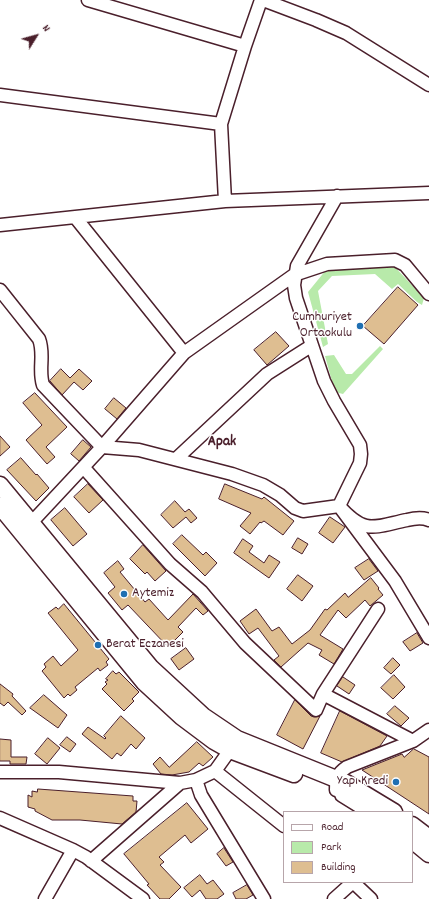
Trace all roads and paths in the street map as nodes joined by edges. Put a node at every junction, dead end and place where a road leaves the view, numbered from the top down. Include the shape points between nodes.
1 (88, 0) edge
2 (262, 0) edge
3 (245, 46) junction
4 (423, 76) edge
5 (429, 85) edge
6 (0, 95) edge
7 (221, 124) junction
8 (429, 193) edge
9 (337, 196) junction
10 (225, 201) junction
11 (75, 217) junction
12 (0, 225) edge
13 (294, 275) junction
14 (0, 290) edge
15 (429, 294) edge
16 (311, 346) junction
17 (184, 354) junction
18 (102, 448) junction
19 (176, 459) junction
20 (84, 468) junction
21 (0, 484) edge
22 (340, 506) junction
23 (4, 508) edge
24 (429, 520) edge
25 (27, 528) junction
26 (378, 609) dead end
27 (429, 638) edge
28 (323, 694) junction
29 (429, 730) edge
30 (413, 741) junction
31 (230, 750) junction
32 (215, 771) junction
33 (0, 772) edge
34 (196, 780) junction
35 (180, 783) junction
36 (336, 785) junction
37 (371, 811) edge
38 (392, 811) edge
39 (0, 818) edge
40 (283, 825) edge
41 (413, 826) edge
42 (425, 844) edge
43 (73, 850) junction
44 (91, 861) junction
45 (352, 883) edge
46 (354, 883) edge
47 (45, 899) edge
48 (143, 899) edge
49 (264, 899) edge
50 (334, 899) edge
51 (371, 899) edge

1 - 3 street
2 - 3 street
2 - 4 street via 346,33
3 - 7 street
4 - 5 street
6 - 7 street
7 - 10 street
8 - 9 street
9 - 10 street
9 - 13 street via 300,258
10 - 11 street
11 - 12 street
11 - 17 street
13 - 15 street via 327,264 395,260 405,265
13 - 16 street via 296,298
13 - 17 street
14 - 18 street via 39,339 42,347 43,385
16 - 19 street via 267,374
16 - 22 street via 324,381 360,445 360,463
17 - 18 street
18 - 19 street via 139,450
18 - 20 street
19 - 22 street via 263,485 303,511
20 - 25 street
20 - 28 street via 170,564 202,592 245,643 316,710
21 - 23 main road
22 - 24 street via 350,517 367,527 419,518
22 - 27 street via 394,581
23 - 25 main road
25 - 31 main road via 144,682 182,717
25 - 36 main road via 151,668 203,716 236,739
26 - 28 street
28 - 30 street
29 - 30 street
30 - 36 street via 347,767 341,772
31 - 32 street
31 - 36 main road
32 - 34 street
32 - 40 street
33 - 35 street via 59,772
34 - 35 street
34 - 49 street via 201,795
35 - 44 street
36 - 37 main road
36 - 38 main road via 346,783
39 - 43 street
41 - 42 main road
43 - 44 street
43 - 47 street
44 - 48 street
45 - 50 street
46 - 51 street

